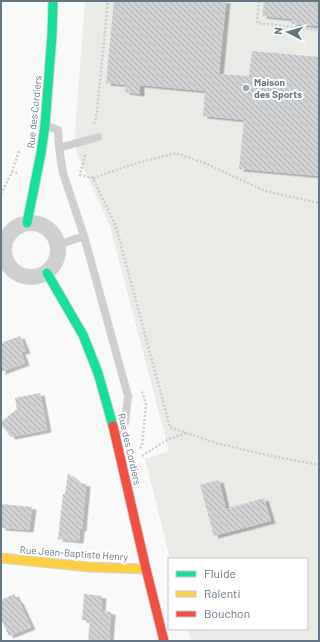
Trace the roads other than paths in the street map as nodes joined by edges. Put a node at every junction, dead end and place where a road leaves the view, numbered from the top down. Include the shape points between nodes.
1 (53, 1) edge
2 (45, 125) junction
3 (98, 137) dead end
4 (58, 148) junction
5 (27, 223) junction
6 (84, 236) junction
7 (58, 245) junction
8 (3, 259) edge
9 (47, 273) junction
10 (118, 445) junction
11 (1, 558) edge
12 (146, 569) junction
13 (164, 641) edge

1 - 2 street, Rue des Cordiers
2 - 4 lane via 58,130
2 - 5 street, Rue des Cordiers
3 - 4 lane
4 - 6 lane via 63,173
5 - 7 street via 43,226 55,237
5 - 8 street via 13,230 8,236 4,243
6 - 7 lane
6 - 10 lane via 128,396 125,423
7 - 9 street via 56,260
8 - 9 street via 14,273 22,277 31,278
9 - 10 street, Rue des Cordiers via 83,335 98,373
10 - 12 street, Rue des Cordiers
11 - 12 street, Rue Jean-Baptiste Henry via 90,567
12 - 13 street, Rue des Cordiers

